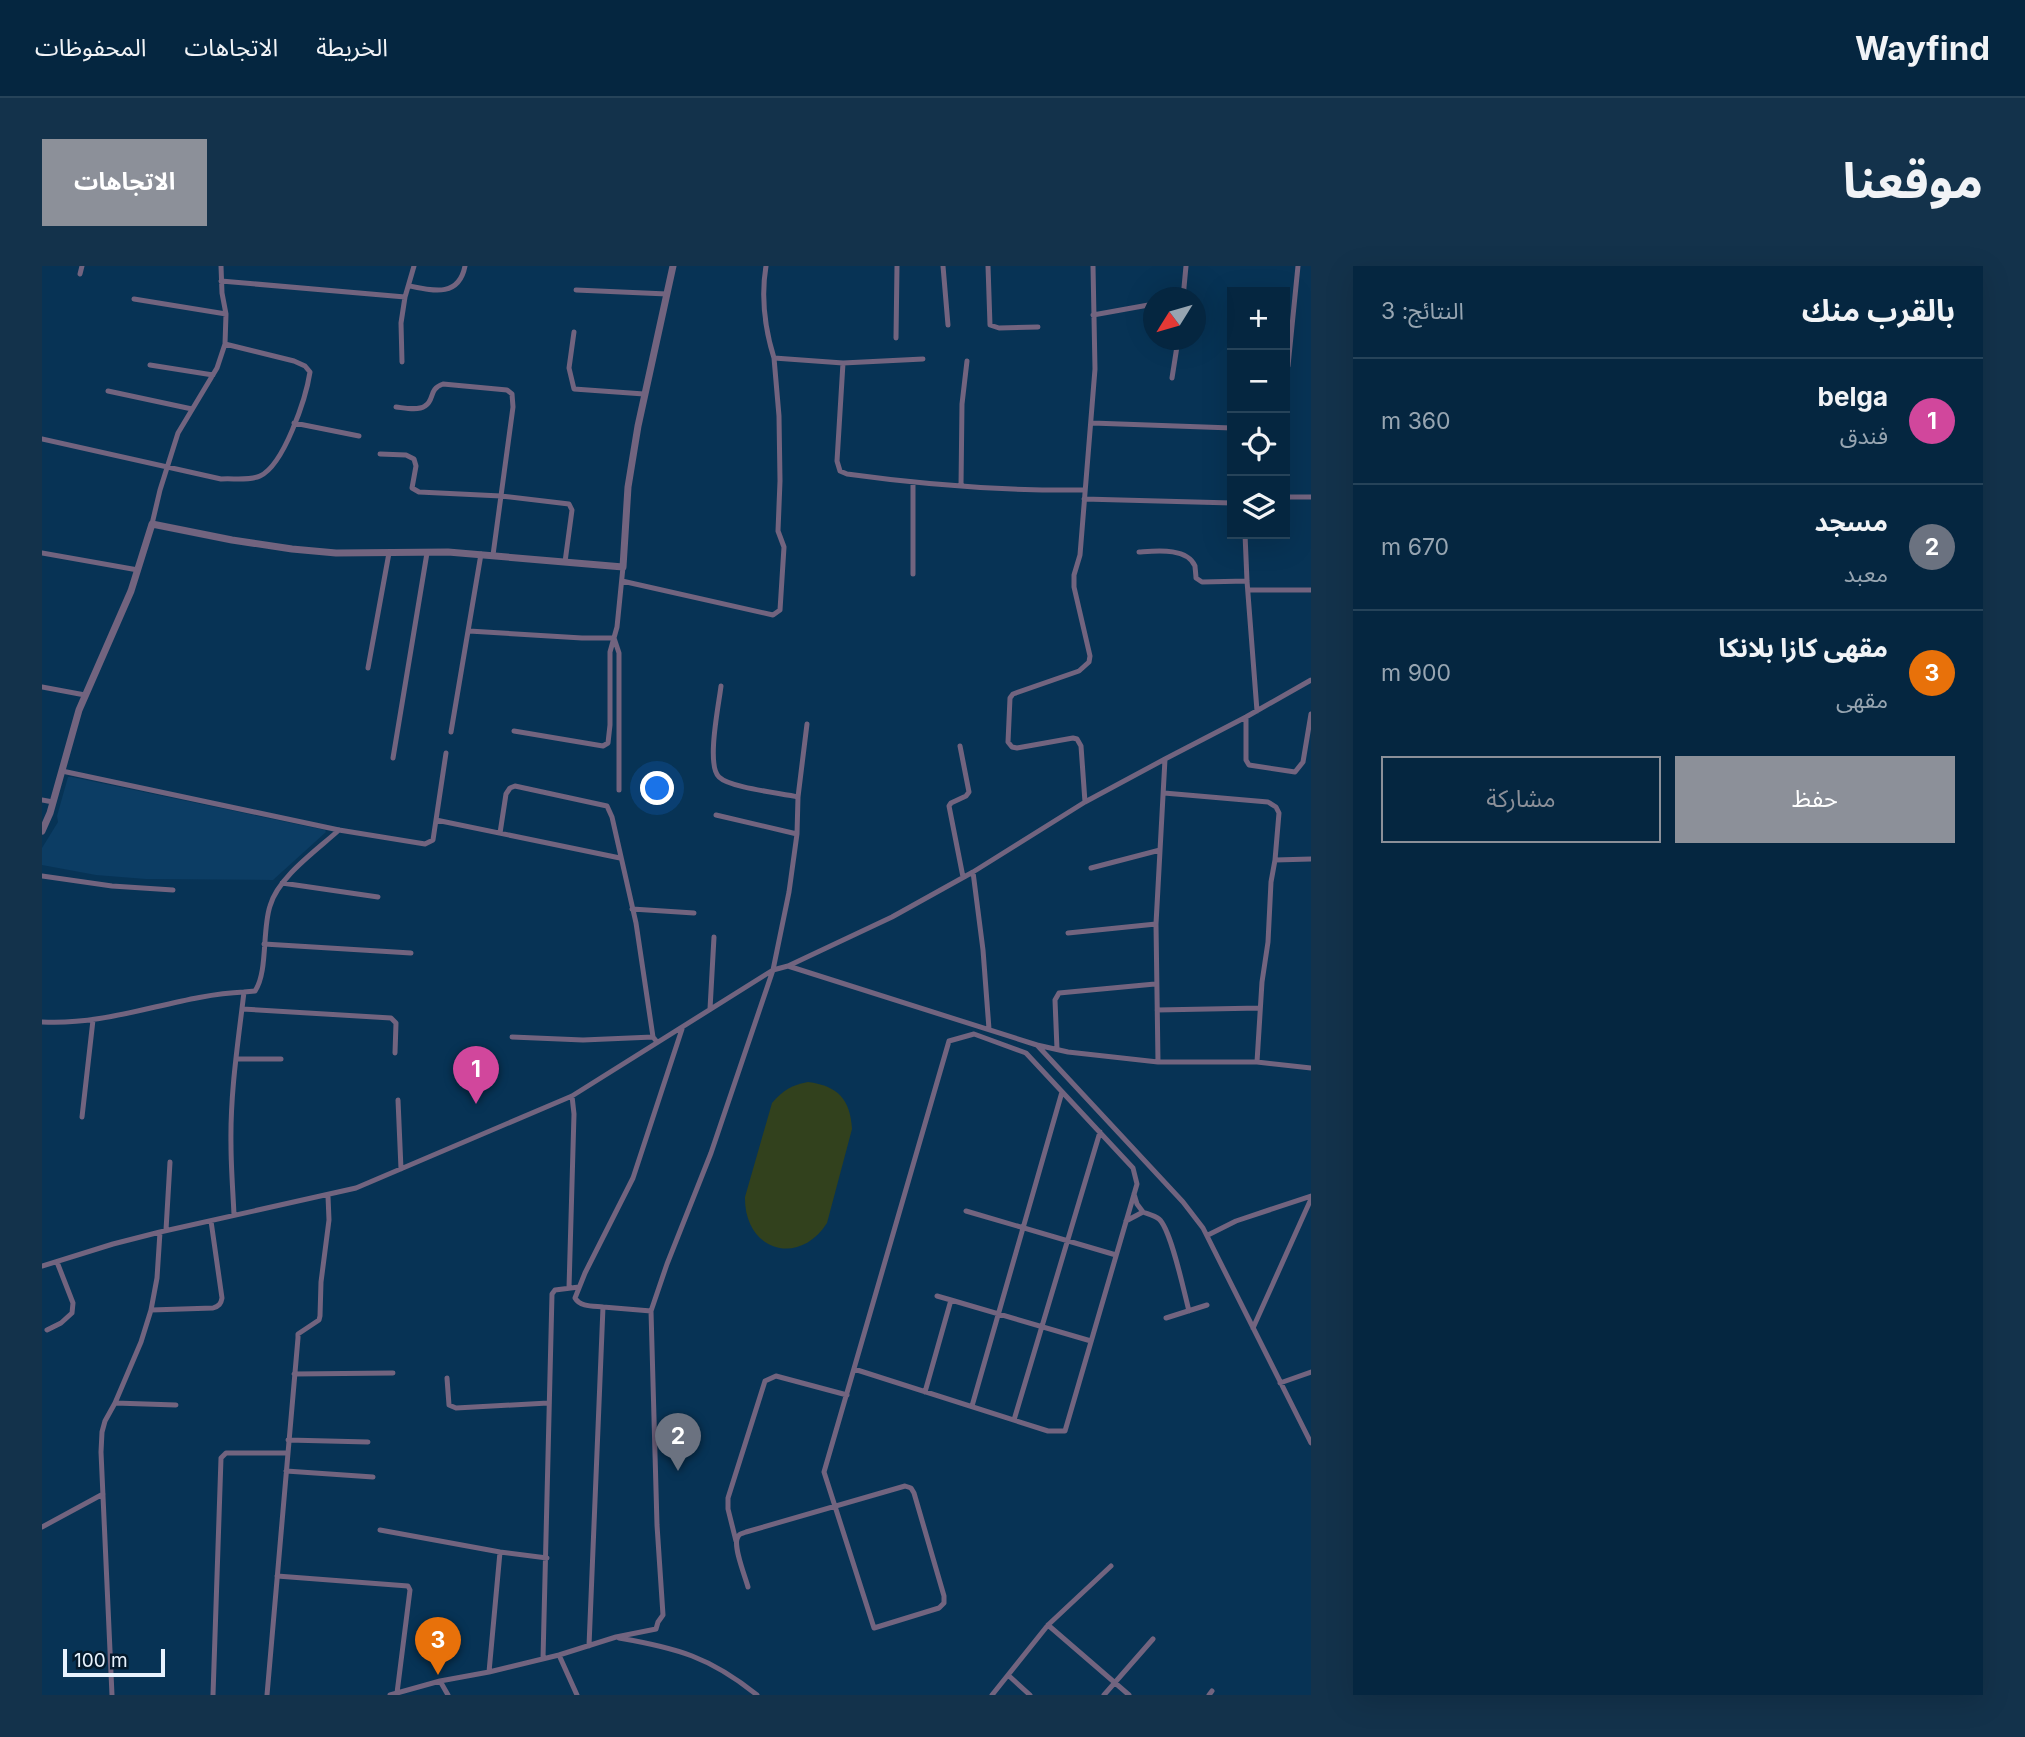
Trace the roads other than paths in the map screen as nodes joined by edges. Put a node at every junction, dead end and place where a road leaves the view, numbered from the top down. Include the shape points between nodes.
1 (82, 266) edge
2 (220, 266) edge
3 (414, 266) edge
4 (465, 266) edge
5 (673, 266) edge
6 (766, 266) edge
7 (897, 266) edge
8 (943, 266) edge
9 (988, 266) edge
10 (1093, 266) edge
11 (1186, 266) edge
12 (1298, 266) edge
13 (80, 274) dead end
14 (221, 281) junction
15 (410, 286) junction
16 (1184, 287) edge
17 (576, 290) dead end
18 (667, 294) junction
19 (405, 297) junction
20 (134, 299) dead end
21 (1143, 306) edge
22 (226, 314) junction
23 (1093, 315) junction
24 (948, 325) dead end
25 (1038, 327) dead end
26 (574, 332) dead end
27 (896, 338) dead end
28 (225, 344) junction
29 (1176, 350) edge
30 (1290, 350) edge
31 (774, 358) junction
32 (923, 359) dead end
33 (967, 361) dead end
34 (402, 362) dead end
35 (843, 363) junction
36 (150, 365) dead end
37 (213, 375) junction
38 (1172, 378) dead end
39 (107, 391) dead end
40 (644, 394) junction
41 (396, 407) dead end
42 (192, 409) junction
43 (294, 423) junction
44 (1092, 423) junction
45 (1227, 428) edge
46 (359, 436) dead end
47 (42, 439) edge
48 (380, 454) dead end
49 (168, 466) junction
50 (913, 483) junction
51 (961, 486) junction
52 (1085, 490) junction
53 (501, 496) junction
54 (1290, 497) edge
55 (1311, 497) edge
56 (1084, 499) junction
57 (1227, 503) edge
58 (152, 524) junction
59 (1245, 539) edge
60 (427, 552) junction
61 (1139, 552) dead end
62 (42, 553) edge
63 (389, 553) junction
64 (481, 554) junction
65 (493, 555) junction
66 (565, 562) junction
67 (623, 567) junction
68 (138, 570) junction
69 (913, 574) dead end
70 (622, 581) junction
71 (1247, 581) junction
72 (1248, 590) junction
73 (1311, 590) edge
74 (468, 631) junction
75 (614, 638) junction
76 (368, 668) dead end
77 (1311, 680) edge
78 (721, 686) dead end
79 (42, 687) edge
80 (85, 695) junction
81 (1257, 711) junction
82 (1311, 714) edge
83 (1246, 717) junction
84 (807, 724) dead end
85 (514, 731) dead end
86 (451, 732) dead end
87 (960, 746) dead end
88 (446, 753) dead end
89 (393, 758) dead end
90 (1165, 759) junction
91 (62, 771) junction
92 (619, 790) dead end
93 (1164, 793) junction
94 (799, 797) junction
95 (42, 800) edge
96 (53, 802) junction
97 (1086, 802) junction
98 (716, 815) dead end
99 (436, 820) junction
100 (339, 830) junction
101 (42, 831) edge
102 (500, 833) junction
103 (797, 834) junction
104 (1160, 850) junction
105 (620, 858) junction
106 (1311, 859) edge
107 (1275, 860) junction
108 (1091, 868) dead end
109 (973, 872) junction
110 (42, 876) edge
111 (963, 877) junction
112 (282, 883) junction
113 (173, 890) dead end
114 (378, 897) dead end
115 (632, 909) junction
116 (694, 913) dead end
117 (1156, 924) junction
118 (1068, 933) dead end
119 (714, 937) dead end
120 (264, 944) junction
121 (411, 954) dead end
122 (788, 966) junction
123 (773, 970) junction
124 (1155, 984) junction
125 (244, 992) junction
126 (1260, 1008) junction
127 (242, 1009) junction
128 (710, 1009) junction
129 (1157, 1010) junction
130 (93, 1020) junction
131 (42, 1022) edge
132 (682, 1027) junction
133 (989, 1030) junction
134 (512, 1037) dead end
135 (655, 1039) junction
136 (1037, 1045) junction
137 (1056, 1049) junction
138 (395, 1053) dead end
139 (236, 1059) junction
140 (281, 1059) dead end
141 (1158, 1062) junction
142 (1257, 1062) junction
143 (1311, 1068) edge
144 (1062, 1092) junction
145 (572, 1096) junction
146 (398, 1100) dead end
147 (82, 1117) dead end
148 (1100, 1132) junction
149 (170, 1162) dead end
150 (401, 1169) junction
151 (1134, 1194) junction
152 (328, 1196) junction
153 (1311, 1197) edge
154 (966, 1211) dead end
155 (1143, 1212) junction
156 (234, 1215) junction
157 (211, 1221) junction
158 (1126, 1221) junction
159 (1023, 1228) junction
160 (163, 1231) junction
161 (1208, 1235) junction
162 (1068, 1241) junction
163 (1116, 1255) junction
164 (57, 1262) junction
165 (42, 1266) edge
166 (579, 1287) junction
167 (569, 1288) junction
168 (937, 1296) dead end
169 (951, 1300) junction
170 (1207, 1305) dead end
171 (603, 1307) junction
172 (151, 1310) junction
173 (651, 1311) junction
174 (1189, 1311) junction
175 (998, 1314) junction
176 (1166, 1318) dead end
177 (1042, 1327) junction
178 (1253, 1328) junction
179 (47, 1330) dead end
180 (1091, 1341) junction
181 (854, 1369) junction
182 (1311, 1372) edge
183 (393, 1373) dead end
184 (294, 1374) junction
185 (447, 1378) dead end
186 (1280, 1383) junction
187 (925, 1392) junction
188 (846, 1395) junction
189 (115, 1403) junction
190 (548, 1403) junction
191 (176, 1405) dead end
192 (972, 1406) junction
193 (1014, 1420) junction
194 (288, 1440) junction
195 (368, 1442) dead end
196 (1311, 1444) edge
197 (287, 1453) junction
198 (286, 1471) junction
199 (373, 1477) dead end
200 (103, 1494) junction
201 (834, 1507) junction
202 (42, 1527) edge
203 (380, 1530) dead end
204 (736, 1541) junction
205 (500, 1552) junction
206 (547, 1558) junction
207 (1111, 1566) dead end
208 (277, 1576) junction
209 (748, 1587) dead end
210 (1048, 1625) junction
211 (615, 1637) junction
212 (1153, 1639) dead end
213 (589, 1646) junction
214 (559, 1655) junction
215 (543, 1659) junction
216 (489, 1672) junction
217 (1008, 1675) junction
218 (440, 1681) junction
219 (1115, 1683) junction
220 (393, 1694) edge
221 (111, 1695) edge
222 (214, 1695) edge
223 (267, 1695) edge
224 (448, 1695) edge
225 (577, 1695) edge
226 (757, 1695) edge
227 (992, 1695) edge
228 (1030, 1695) edge
229 (1104, 1695) edge
230 (1129, 1695) edge

1 - 13 street
2 - 14 street
3 - 15 street
4 - 15 street via 450,289
5 - 18 street
6 - 31 street via 763,296
7 - 27 street
8 - 24 street
9 - 25 street via 990,324
10 - 23 street
11 - 16 street
12 - 30 street
14 - 19 street
14 - 22 street
15 - 19 street
17 - 18 street
18 - 40 street
19 - 34 street
20 - 22 street
21 - 23 street
22 - 28 street
23 - 44 street
26 - 40 street via 569,368 574,389
28 - 37 street
28 - 43 street via 308,368 307,391
29 - 38 street
31 - 35 street
31 - 70 street via 779,416 778,531 784,547 780,610 774,615
32 - 35 street
33 - 51 street
35 - 50 street via 840,471
36 - 37 street
37 - 42 street
39 - 42 street
40 - 67 street via 628,487
41 - 53 street via 424,407 435,388 443,384 510,392 513,407
42 - 49 street via 178,433
43 - 46 street
43 - 49 street via 279,458 256,477 221,479
44 - 45 street
44 - 52 street
47 - 49 street
48 - 53 street via 414,459 415,491
49 - 58 street
50 - 51 street
50 - 69 street
51 - 52 street
52 - 56 street
53 - 65 street
53 - 66 street via 571,506
54 - 55 street
56 - 57 street
56 - 97 street via 1074,587 1090,662 1079,671 1013,694 1008,742 1017,748 1077,739
58 - 63 street via 292,550
58 - 68 street
59 - 71 street
60 - 63 street
60 - 64 street
60 - 89 street
61 - 71 street via 1172,551 1187,558 1202,582
62 - 68 street
63 - 76 street
64 - 65 street
64 - 74 street
65 - 66 street
66 - 67 street
67 - 70 street
68 - 80 street
70 - 75 street
71 - 72 street
72 - 73 street
72 - 81 street
74 - 75 street
74 - 86 street
75 - 85 street via 608,743 603,746
75 - 92 street via 619,653
77 - 81 street
78 - 94 street via 715,772 732,784
79 - 80 street
80 - 91 street
81 - 83 street
82 - 83 street via 1303,762 1295,772 1248,765
83 - 90 street
84 - 94 street
87 - 111 street via 970,792 949,806
88 - 99 street
90 - 93 street
90 - 97 street
91 - 96 street
91 - 100 street
93 - 104 street
93 - 107 street via 1273,804 1279,813
94 - 103 street
95 - 96 street
96 - 101 street
97 - 109 street
98 - 103 street
99 - 100 street via 433,840 425,844
99 - 102 street
100 - 112 street
102 - 105 street
102 - 105 street via 506,794 514,786 603,804 612,817
103 - 123 street
104 - 108 street
104 - 117 street
105 - 115 street
106 - 107 street
107 - 126 street
109 - 111 street
109 - 133 street
110 - 113 street
111 - 122 street
112 - 114 street
112 - 120 street via 270,902
115 - 116 street
115 - 135 street
117 - 118 street
117 - 124 street
119 - 128 street
120 - 121 street
120 - 125 street via 261,980 255,991
122 - 123 street
122 - 133 street
123 - 128 street
123 - 173 street via 712,1153
124 - 129 street
124 - 137 street via 1059,993 1055,1000
125 - 127 street
125 - 130 street via 208,995
126 - 129 street
126 - 142 street
127 - 138 street via 391,1018 396,1023
127 - 139 street
128 - 132 street
129 - 141 street
130 - 131 street
130 - 147 street
132 - 135 street
132 - 166 street via 634,1178
133 - 136 street
134 - 135 street
135 - 145 street
136 - 137 street
136 - 161 street
137 - 141 street
139 - 140 street
139 - 156 street via 231,1144
141 - 142 street
142 - 143 street
144 - 148 street
144 - 159 street
144 - 181 street via 1026,1053 974,1034 949,1041
145 - 150 street
145 - 167 street
146 - 150 street
148 - 151 street via 1133,1168
148 - 162 street
149 - 160 street
150 - 152 street
151 - 155 street
151 - 158 street
152 - 156 street
152 - 184 street via 320,1316 298,1334
153 - 161 street
153 - 178 street
154 - 159 street
155 - 158 street
155 - 174 street via 1164,1225
156 - 157 street
157 - 160 street
157 - 172 street via 221,1303 213,1308
158 - 163 street
159 - 162 street
159 - 175 street
160 - 164 street
160 - 172 street
161 - 178 street
162 - 163 street
162 - 177 street
163 - 180 street
164 - 165 street
164 - 179 street via 73,1303 72,1313
166 - 167 street
166 - 171 street via 578,1303
167 - 190 street via 552,1294
168 - 169 street
169 - 175 street
169 - 187 street
170 - 174 street
171 - 173 street
171 - 213 street
172 - 189 street
173 - 211 street via 663,1615 656,1629
174 - 176 street
175 - 177 street
175 - 192 street
177 - 180 street
177 - 193 street
178 - 186 street
180 - 193 street via 1065,1431 1048,1431
181 - 187 street
181 - 188 street
182 - 186 street
183 - 184 street
184 - 194 street
185 - 190 street via 449,1405 456,1408
186 - 196 street
187 - 192 street
188 - 201 street via 824,1472
188 - 204 street via 776,1376 765,1381 728,1498
189 - 191 street
189 - 200 street via 102,1432
190 - 206 street
192 - 193 street
194 - 195 street
194 - 197 street
197 - 198 street
197 - 222 street via 226,1453 220,1458
198 - 199 street
198 - 208 street
200 - 202 street
200 - 221 street
201 - 201 street via 911,1488 944,1603 874,1628
201 - 204 street via 740,1534
203 - 205 street
204 - 209 street
205 - 206 street
205 - 216 street
206 - 215 street
207 - 210 street
208 - 220 street via 408,1586
208 - 223 street
210 - 217 street
210 - 219 street
211 - 213 street
211 - 226 street via 699,1657
212 - 219 street
213 - 214 street
214 - 215 street
214 - 225 street
215 - 216 street
216 - 218 street
217 - 227 street
217 - 228 street
218 - 220 street
218 - 224 street
219 - 229 street
219 - 230 street

